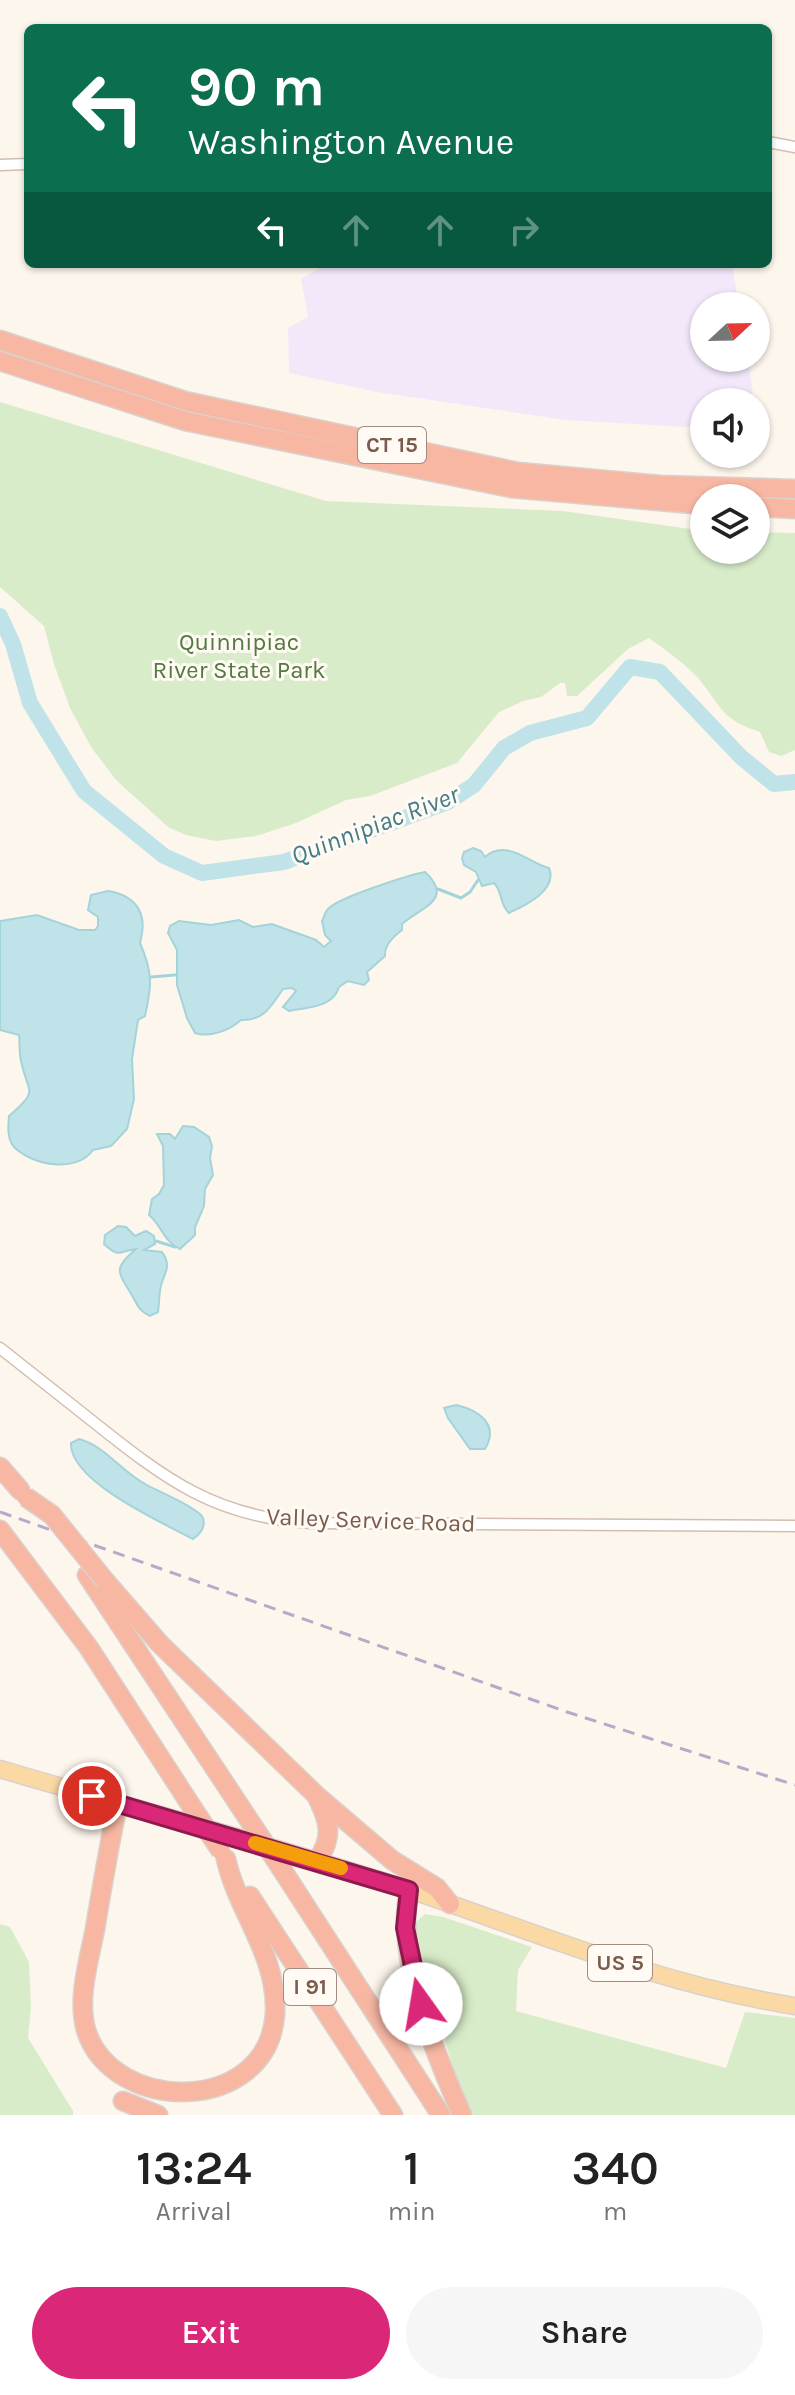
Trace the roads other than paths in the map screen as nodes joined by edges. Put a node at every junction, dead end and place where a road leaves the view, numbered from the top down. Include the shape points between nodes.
1 (772, 143) edge
2 (795, 147) edge
3 (24, 164) edge
4 (0, 165) edge
5 (0, 340) edge
6 (0, 361) edge
7 (795, 489) edge
8 (690, 504) edge
9 (770, 508) edge
10 (795, 509) edge
11 (0, 1348) edge
12 (0, 1467) edge
13 (23, 1494) junction
14 (795, 1526) edge
15 (0, 1530) edge
16 (0, 1769) edge
17 (317, 1796) junction
18 (112, 1802) junction
19 (224, 1855) junction
20 (317, 1861) junction
21 (409, 1890) junction
22 (450, 1904) junction
23 (795, 2006) edge
24 (158, 2115) edge
25 (393, 2115) edge
26 (441, 2115) edge
27 (462, 2115) edge

1 - 2 street
3 - 4 street
5 - 7 highway, CT 15 via 185,401 518,472 660,485
6 - 8 highway, CT 15 via 185,421 511,488
9 - 10 highway
11 - 14 street, Valley Service Road via 171,1481 256,1516 353,1524
12 - 13 highway, I 91
13 - 17 highway, bridge via 56,1519 160,1644
13 - 26 highway, I 91, bridge via 87,1575
15 - 19 highway, I 91, bridge via 89,1648
16 - 18 main road, US 5
17 - 20 highway via 330,1831
17 - 22 highway via 392,1860 435,1885
18 - 19 highway via 83,2017 106,2070 146,2098 186,2104 220,2094 252,2070 270,2039 275,2003 269,1963
18 - 20 main road, US 5
18 - 24 highway via 71,2002 73,2029 101,2082 133,2106
19 - 25 highway, I 91
20 - 21 main road, US 5
21 - 22 main road, US 5
21 - 27 highway via 404,1924 416,1984
22 - 23 main road, US 5 via 645,1971

